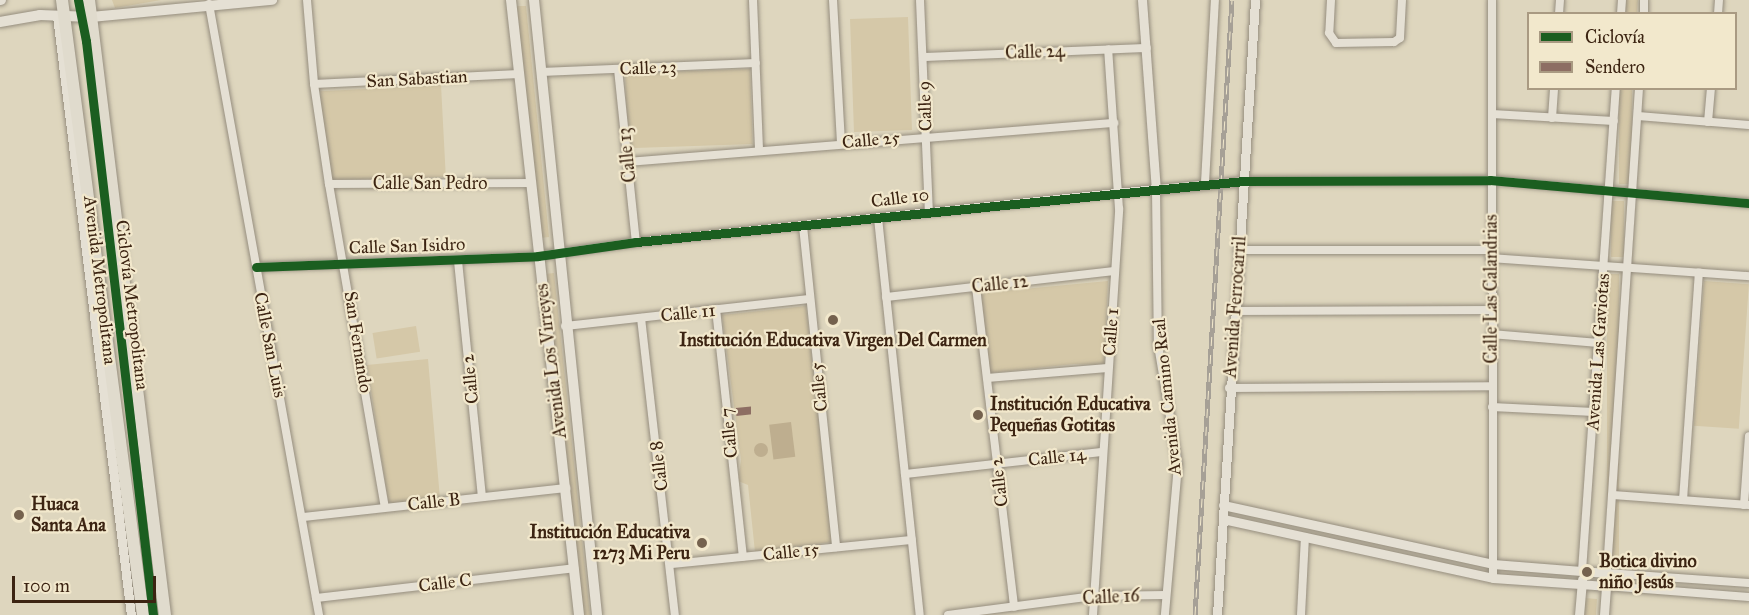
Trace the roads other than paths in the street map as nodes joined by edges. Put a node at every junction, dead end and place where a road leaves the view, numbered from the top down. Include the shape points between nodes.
1 (62, 0) edge
2 (88, 0) edge
3 (272, 0) edge
4 (307, 0) edge
5 (511, 0) edge
6 (534, 0) edge
7 (753, 0) edge
8 (833, 0) edge
9 (920, 0) edge
10 (1142, 0) edge
11 (1215, 0) edge
12 (1255, 0) edge
13 (1331, 0) edge
14 (1402, 0) edge
15 (1492, 0) edge
16 (209, 4) junction
17 (61, 16) junction
18 (92, 17) junction
19 (0, 22) edge
20 (1147, 48) junction
21 (1107, 49) junction
22 (923, 57) junction
23 (756, 63) junction
24 (618, 69) junction
25 (541, 72) junction
26 (519, 74) junction
27 (314, 84) junction
28 (1554, 90) edge
29 (1616, 90) edge
30 (1639, 90) edge
31 (1711, 90) edge
32 (1492, 114) junction
33 (1638, 116) junction
34 (1552, 118) junction
35 (1614, 122) junction
36 (1708, 122) junction
37 (1114, 123) junction
38 (1749, 125) edge
39 (926, 135) junction
40 (841, 143) junction
41 (759, 149) junction
42 (628, 162) junction
43 (1490, 180) junction
44 (1244, 181) junction
45 (530, 183) junction
46 (1205, 183) junction
47 (329, 184) junction
48 (1156, 189) junction
49 (1119, 192) junction
50 (1610, 192) junction
51 (1633, 194) junction
52 (1749, 203) edge
53 (929, 211) junction
54 (878, 218) junction
55 (803, 226) junction
56 (636, 242) junction
57 (1238, 250) junction
58 (559, 251) junction
59 (1490, 254) junction
60 (538, 256) junction
61 (458, 261) junction
62 (345, 265) junction
63 (256, 267) junction
64 (1604, 267) junction
65 (1628, 268) junction
66 (1115, 271) junction
67 (1699, 273) junction
68 (1749, 276) edge
69 (976, 287) junction
70 (886, 297) junction
71 (810, 299) junction
72 (716, 309) junction
73 (1234, 310) junction
74 (1490, 310) junction
75 (641, 318) junction
76 (565, 326) junction
77 (1491, 333) junction
78 (1599, 343) junction
79 (1108, 368) junction
80 (987, 378) junction
81 (1492, 386) junction
82 (1229, 388) junction
83 (1492, 407) junction
84 (1594, 412) junction
85 (1749, 436) edge
86 (1102, 452) junction
87 (997, 463) junction
88 (905, 474) junction
89 (566, 488) junction
90 (1613, 495) junction
91 (482, 497) junction
92 (1683, 500) junction
93 (1223, 505) junction
94 (1746, 505) edge
95 (385, 507) junction
96 (303, 517) junction
97 (1223, 519) junction
98 (1305, 537) junction
99 (912, 540) junction
100 (836, 547) junction
101 (742, 556) junction
102 (671, 564) junction
103 (1493, 564) junction
104 (574, 568) junction
105 (1582, 571) junction
106 (1607, 573) junction
107 (1493, 578) junction
108 (1749, 583) edge
109 (1581, 585) junction
110 (1605, 586) junction
111 (1166, 595) junction
112 (1094, 596) junction
113 (1749, 597) edge
114 (316, 598) junction
115 (1014, 607) junction
116 (131, 615) edge
117 (143, 615) edge
118 (165, 615) edge
119 (319, 615) edge
120 (579, 615) edge
121 (597, 615) edge
122 (675, 615) edge
123 (920, 615) edge
124 (948, 615) edge
125 (1093, 615) edge
126 (1165, 615) edge
127 (1217, 615) edge
128 (1302, 615) edge
129 (1579, 615) edge
130 (1604, 615) edge

1 - 17 main road
2 - 18 main road, Avenida Metropolitana
3 - 16 main road
4 - 27 street, San Fernando
5 - 26 main road, Avenida Los Virreyes
6 - 25 main road, Avenida Los Virreyes
7 - 23 street
8 - 40 street
9 - 22 street, Calle 9
10 - 20 street, Avenida Camino Real
11 - 46 street
12 - 44 street, Avenida Ferrocarril
13 - 14 street via 1329,33 1336,43 1400,39
15 - 32 street, Calle Las Calandrias
16 - 18 main road
16 - 63 street, Calle San Luis
17 - 18 main road
17 - 19 main road
17 - 116 street, Avenida Metropolitana
17 - 117 main road, Avenida Metropolitana
18 - 118 main road, Avenida Metropolitana
20 - 21 street, Calle 24
20 - 48 street, Avenida Camino Real
21 - 22 street, Calle 24
21 - 37 street, Calle 1
22 - 39 street, Calle 9
23 - 24 street, Calle 23
23 - 41 street
24 - 25 street, Calle 23
24 - 42 street, Calle 13
25 - 58 main road, Avenida Los Virreyes
26 - 27 street, San Sabastian
26 - 45 main road, Avenida Los Virreyes
27 - 47 street, San Fernando
28 - 34 street
29 - 35 street, Avenida Las Gaviotas
30 - 33 street, Avenida Las Gaviotas
31 - 36 street
32 - 34 street
32 - 43 street, Calle Las Calandrias
33 - 36 street
33 - 51 street, Avenida Las Gaviotas
34 - 35 street
35 - 50 street, Avenida Las Gaviotas
36 - 38 street
37 - 39 street, Calle 25
37 - 49 street, Calle 1
39 - 40 street, Calle 25
39 - 53 street, Calle 9
40 - 41 street, Calle 25
41 - 42 street, Calle 25
42 - 56 street, Calle 13
43 - 44 street
43 - 50 street
43 - 59 street, Calle Las Calandrias
44 - 46 street, Calle 10
44 - 57 street, Avenida Ferrocarril
45 - 47 street, Calle San Pedro
45 - 60 main road, Avenida Los Virreyes
46 - 48 street, Calle 10
47 - 62 street, San Fernando
48 - 49 street, Calle 10
48 - 111 street, Avenida Camino Real via 1158,345 1178,465
49 - 53 street, Calle 10
49 - 66 street, Calle 1
50 - 51 street
50 - 64 street, Avenida Las Gaviotas
51 - 52 street
51 - 65 street, Avenida Las Gaviotas
53 - 54 street, Calle 10
54 - 55 street, Calle 10
54 - 70 street
55 - 56 street, Calle 10
55 - 71 street, Calle 5
56 - 58 street, Calle 10
57 - 59 street
57 - 73 street, Avenida Ferrocarril
58 - 60 street, Calle San Isidro
58 - 76 main road, Avenida Los Virreyes
59 - 64 street
59 - 74 street, Calle Las Calandrias
60 - 61 street, Calle San Isidro
60 - 89 main road, Avenida Los Virreyes
61 - 62 street, Calle San Isidro
61 - 91 street, Calle 2
62 - 63 street, Calle San Isidro
62 - 95 street, San Fernando
63 - 96 street, Calle San Luis
64 - 65 street
64 - 78 street, Avenida Las Gaviotas
65 - 67 street
65 - 90 street, Avenida Las Gaviotas
66 - 69 street, Calle 12
66 - 79 street, Calle 1
67 - 68 street
67 - 92 street
69 - 70 street, Calle 12
69 - 80 street, Calle 2
70 - 88 street
71 - 72 street, Calle 11
71 - 100 street, Calle 5
72 - 75 street, Calle 11
72 - 101 street, Calle 7
73 - 74 street
73 - 82 street, Avenida Ferrocarril
74 - 77 street, Calle Las Calandrias
75 - 76 street, Calle 11
75 - 102 street, Calle 8
76 - 121 main road, Avenida Los Virreyes
77 - 78 street
77 - 81 street, Calle Las Calandrias
78 - 84 street, Avenida Las Gaviotas
79 - 80 street
79 - 86 street, Calle 1
80 - 87 street, Calle 2
81 - 82 street
81 - 83 street, Calle Las Calandrias
82 - 93 street, Avenida Ferrocarril
83 - 84 street
83 - 103 street, Calle Las Calandrias
84 - 105 street, Avenida Las Gaviotas
85 - 94 street
86 - 87 street, Calle 14
86 - 112 street, Calle 1
87 - 88 street, Calle 14
87 - 115 street, Calle 2
88 - 99 street
89 - 91 street, Calle B
89 - 104 main road, Avenida Los Virreyes
90 - 92 street
90 - 106 street, Avenida Las Gaviotas
91 - 95 street, Calle B
92 - 94 street
93 - 97 street, Avenida Ferrocarril
93 - 103 street
95 - 96 street, Calle B
96 - 114 street, Calle San Luis
97 - 98 street
97 - 127 street, Avenida Ferrocarril
98 - 107 street
98 - 128 street
99 - 100 street, Calle 15
99 - 123 street
100 - 101 street, Calle 15
101 - 102 street, Calle 15
102 - 122 street, Calle 8
103 - 105 street
103 - 107 street, Calle Las Calandrias
104 - 114 street, Calle C
104 - 120 main road, Avenida Los Virreyes
105 - 106 street
105 - 109 street, Avenida Las Gaviotas
106 - 108 street
106 - 110 street, Avenida Las Gaviotas
107 - 109 street
109 - 110 street
109 - 129 street, Avenida Las Gaviotas
110 - 113 street
110 - 130 street, Avenida Las Gaviotas
111 - 112 street, Calle 16
111 - 126 street, Avenida Camino Real
112 - 115 street, Calle 16
112 - 125 street, Calle 1
114 - 119 street, Calle San Luis
115 - 124 street, Calle 16

